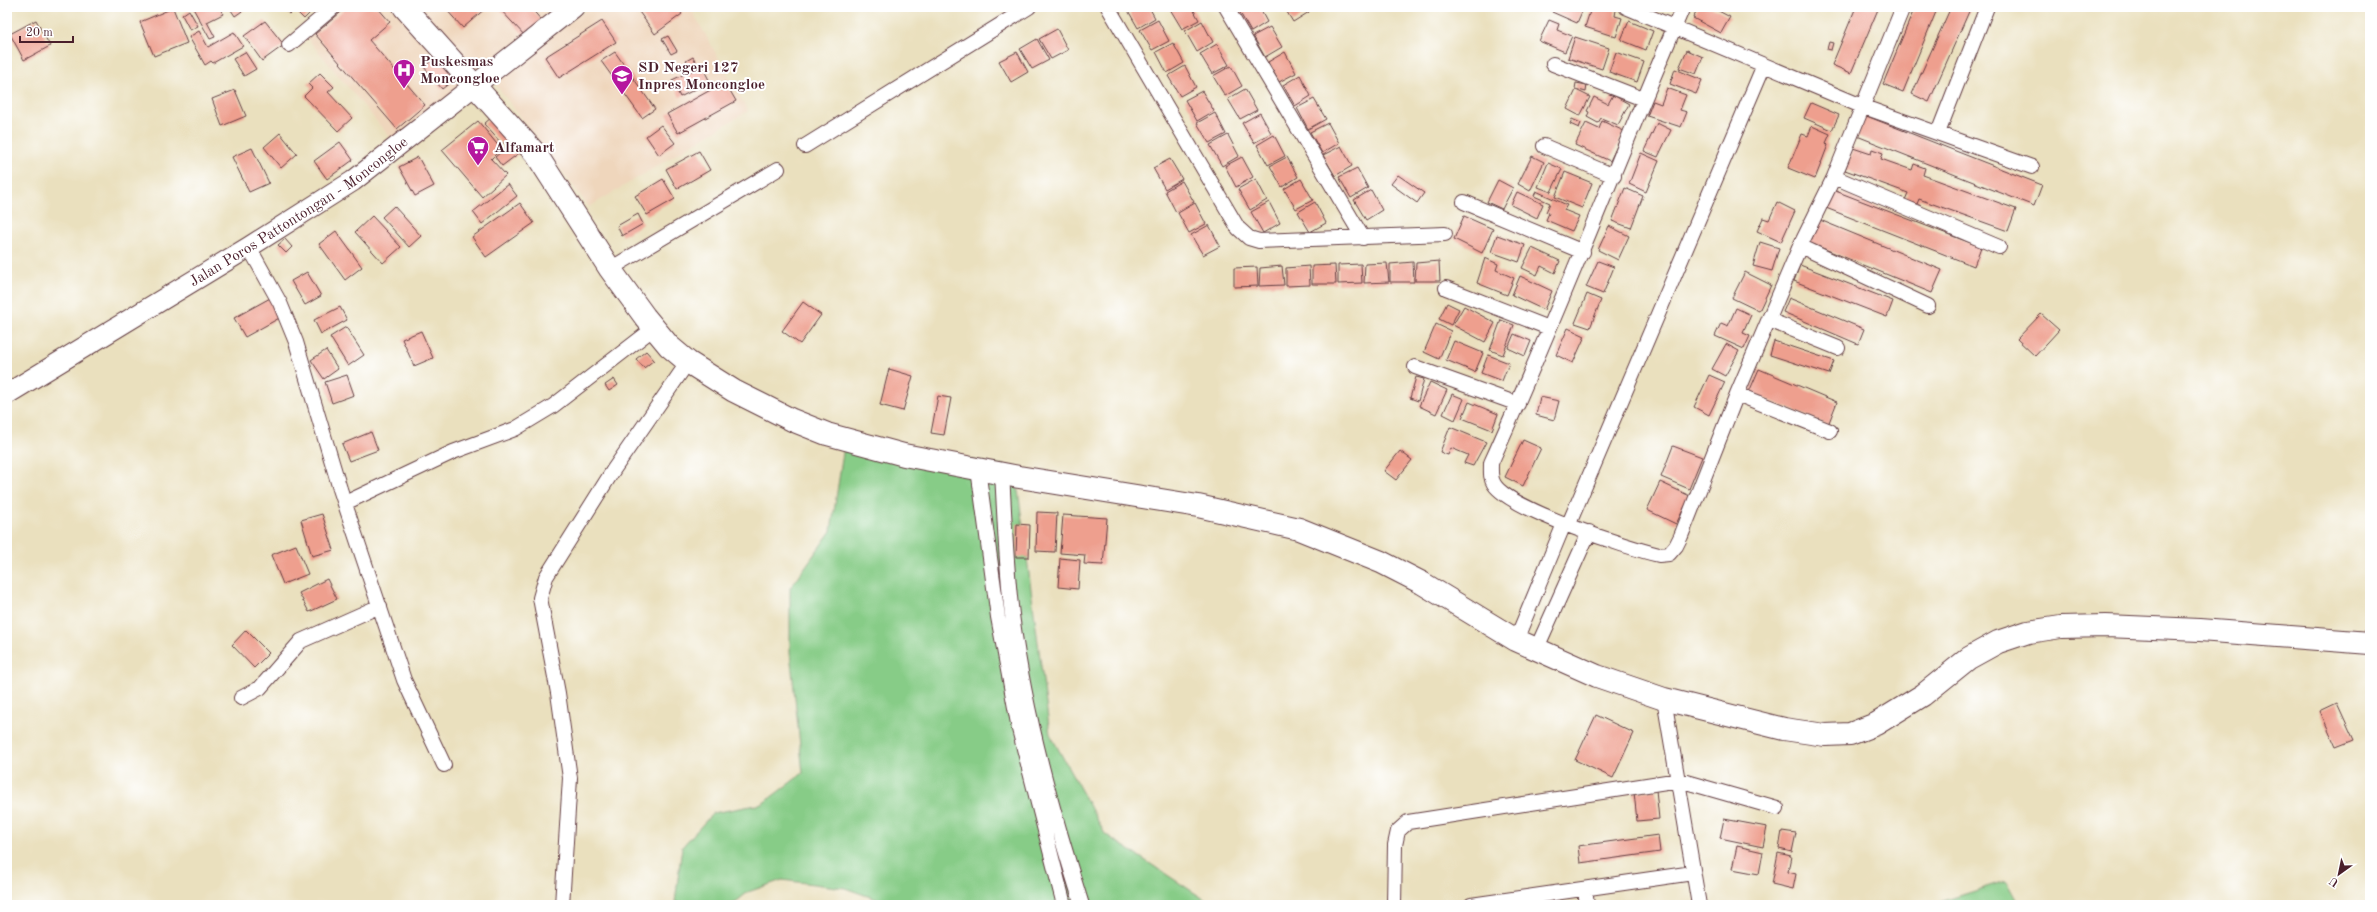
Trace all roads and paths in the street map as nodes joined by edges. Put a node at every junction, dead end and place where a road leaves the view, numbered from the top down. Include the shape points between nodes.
1 (334, 7) edge
2 (404, 7) edge
3 (574, 7) edge
4 (1029, 7) edge
5 (1108, 7) edge
6 (1226, 7) edge
7 (1626, 7) edge
8 (1682, 7) edge
9 (1903, 7) edge
10 (1987, 7) edge
11 (1674, 27) junction
12 (289, 45) dead end
13 (1553, 64) dead end
14 (1764, 65) junction
15 (477, 85) junction
16 (1643, 99) junction
17 (1864, 106) junction
18 (1938, 133) junction
19 (804, 146) dead end
20 (1544, 146) dead end
21 (2032, 167) dead end
22 (778, 169) dead end
23 (1614, 176) junction
24 (1834, 177) junction
25 (1464, 202) dead end
26 (1445, 234) dead end
27 (1363, 238) junction
28 (1800, 246) junction
29 (249, 247) junction
30 (1999, 247) dead end
31 (1583, 252) junction
32 (610, 269) junction
33 (1446, 288) dead end
34 (1928, 306) dead end
35 (1769, 320) junction
36 (654, 328) junction
37 (1549, 328) junction
38 (1838, 348) dead end
39 (688, 362) junction
40 (1415, 367) dead end
41 (7, 394) edge
42 (1737, 394) junction
43 (1518, 404) junction
44 (1830, 431) dead end
45 (978, 469) junction
46 (1002, 474) junction
47 (345, 503) junction
48 (1566, 525) junction
49 (1589, 532) junction
50 (380, 606) junction
51 (1516, 640) junction
52 (2370, 643) edge
53 (1536, 650) junction
54 (241, 698) dead end
55 (1664, 699) junction
56 (444, 766) dead end
57 (1679, 780) junction
58 (1777, 808) dead end
59 (1692, 873) junction
60 (1584, 889) junction
61 (562, 905) edge
62 (1064, 905) edge
63 (1082, 905) edge
64 (1394, 905) edge
65 (1471, 905) edge
66 (1587, 905) edge
67 (1699, 905) edge

1 - 12 street
2 - 15 main road
3 - 15 street, Jalan Poros Pattontongan - Moncongloe
4 - 19 street
5 - 27 street via 1238,228 1249,238 1259,242
6 - 27 street
7 - 11 street
8 - 11 street
9 - 17 street
10 - 18 street
11 - 14 street
11 - 16 street
13 - 16 street
14 - 17 street
14 - 48 street
15 - 29 street, Jalan Poros Pattontongan - Moncongloe via 353,181
15 - 32 main road via 536,154
16 - 23 street
17 - 18 street
17 - 24 street
18 - 21 street
20 - 23 street
22 - 32 street
23 - 31 street
24 - 28 street
24 - 30 street
25 - 31 street
26 - 27 street
28 - 34 street
28 - 35 street
29 - 41 street, Jalan Poros Pattontongan - Moncongloe
29 - 47 street via 280,303 296,342
31 - 37 street
32 - 36 main road
33 - 37 street
35 - 38 street
35 - 42 street
36 - 39 main road via 669,346
36 - 47 street via 553,406 515,429 453,452
37 - 43 street
39 - 45 main road via 734,391 827,434 904,454
39 - 61 street via 614,469 546,577 540,598 558,692 570,778
40 - 43 street
42 - 44 street
42 - 49 street via 1681,536 1669,554 1649,552
43 - 48 street via 1491,463 1491,478 1503,494
45 - 46 main road
45 - 62 street via 998,617 1018,729
46 - 51 main road via 1198,506 1299,529 1381,562 1422,583
46 - 63 street via 1013,622 1024,688 1059,829
47 - 50 street
48 - 49 street
48 - 51 street
49 - 53 street
50 - 54 street via 301,642 260,688
50 - 56 street via 404,680
51 - 53 main road
52 - 55 main road via 2200,630 2106,626 2061,627 2028,632 1998,642 1970,658 1898,711 1850,734 1825,735 1784,729
53 - 55 main road via 1597,676
55 - 57 street
57 - 58 street
57 - 59 street
57 - 64 street via 1408,822 1398,831 1395,845
59 - 60 street
59 - 67 street
60 - 65 street
60 - 66 street

